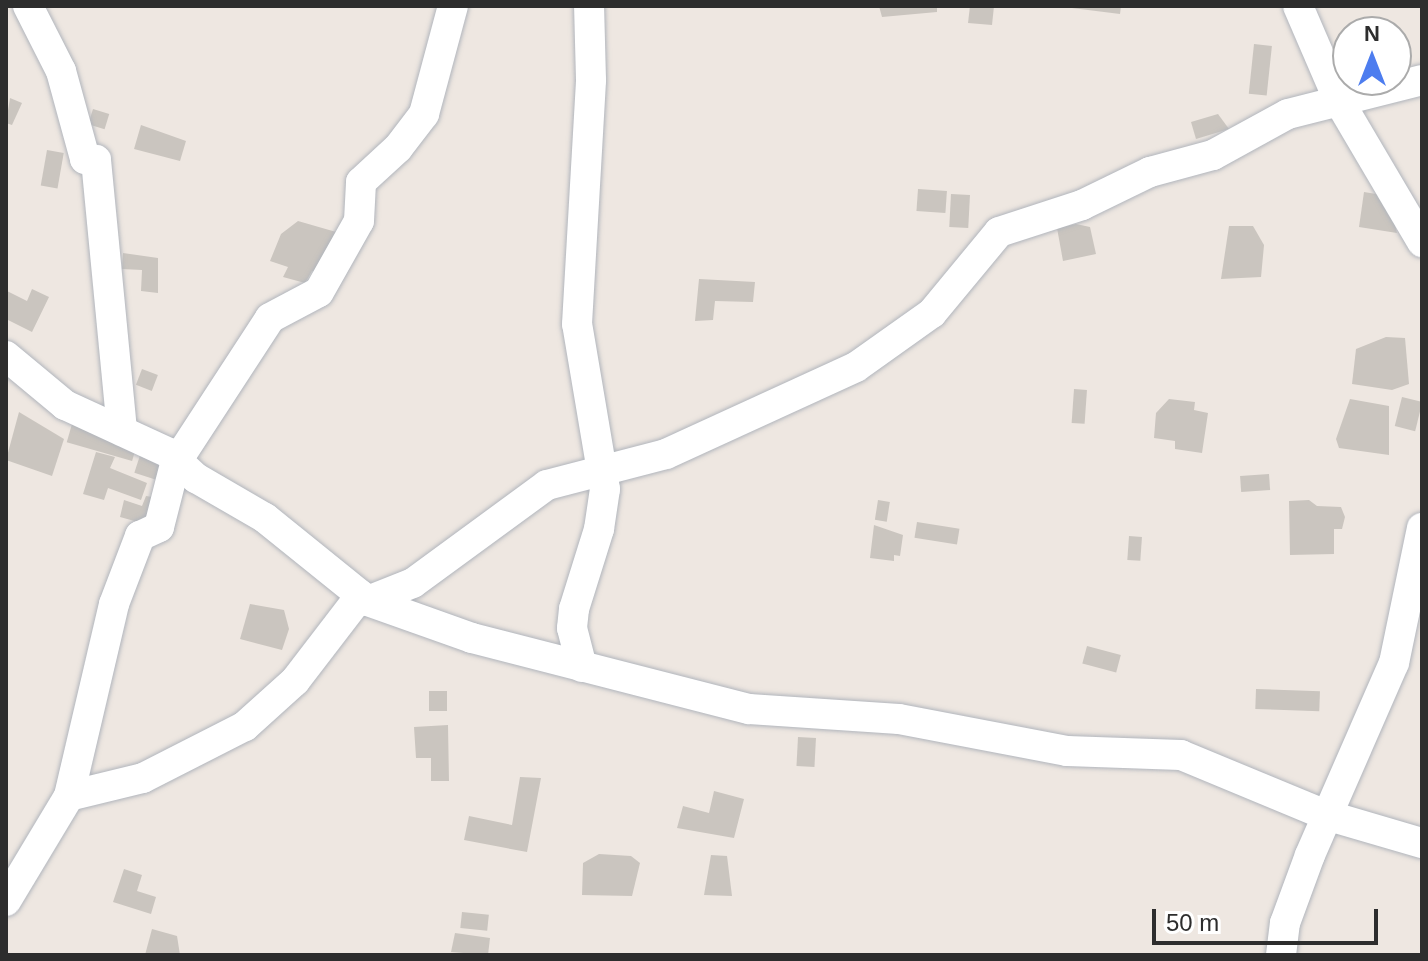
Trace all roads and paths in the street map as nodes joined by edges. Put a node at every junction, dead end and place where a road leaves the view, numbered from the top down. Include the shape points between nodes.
1 (28, 6) edge
2 (453, 6) edge
3 (589, 6) edge
4 (1298, 6) edge
5 (1422, 80) edge
6 (1339, 101) junction
7 (1422, 242) edge
8 (6, 356) edge
9 (122, 431) junction
10 (175, 464) junction
11 (602, 468) junction
12 (1422, 528) edge
13 (365, 598) junction
14 (582, 667) junction
15 (69, 796) junction
16 (1326, 815) junction
17 (1422, 843) edge
18 (6, 901) edge
19 (1281, 955) edge

1 - 9 street via 61,71 85,159 96,160
2 - 10 street via 424,114 398,148 361,182 359,221 319,292 270,318
3 - 11 street via 591,80 577,324
4 - 6 street
5 - 6 street
6 - 7 street
6 - 11 street via 1288,114 1213,155 1150,172 1082,205 999,232 932,313 877,354 666,454
8 - 9 street via 39,389
9 - 10 street via 169,453
10 - 13 street via 265,518
10 - 15 street via 159,527 140,536 114,604
11 - 13 street via 547,485 413,583
11 - 14 street via 604,507 572,628
12 - 16 street via 1394,663
13 - 14 street via 487,642
13 - 15 street via 295,681 245,726 143,778
14 - 16 street via 749,709 899,719 1067,751 1181,755
15 - 18 street
16 - 17 street
16 - 19 street via 1285,923

